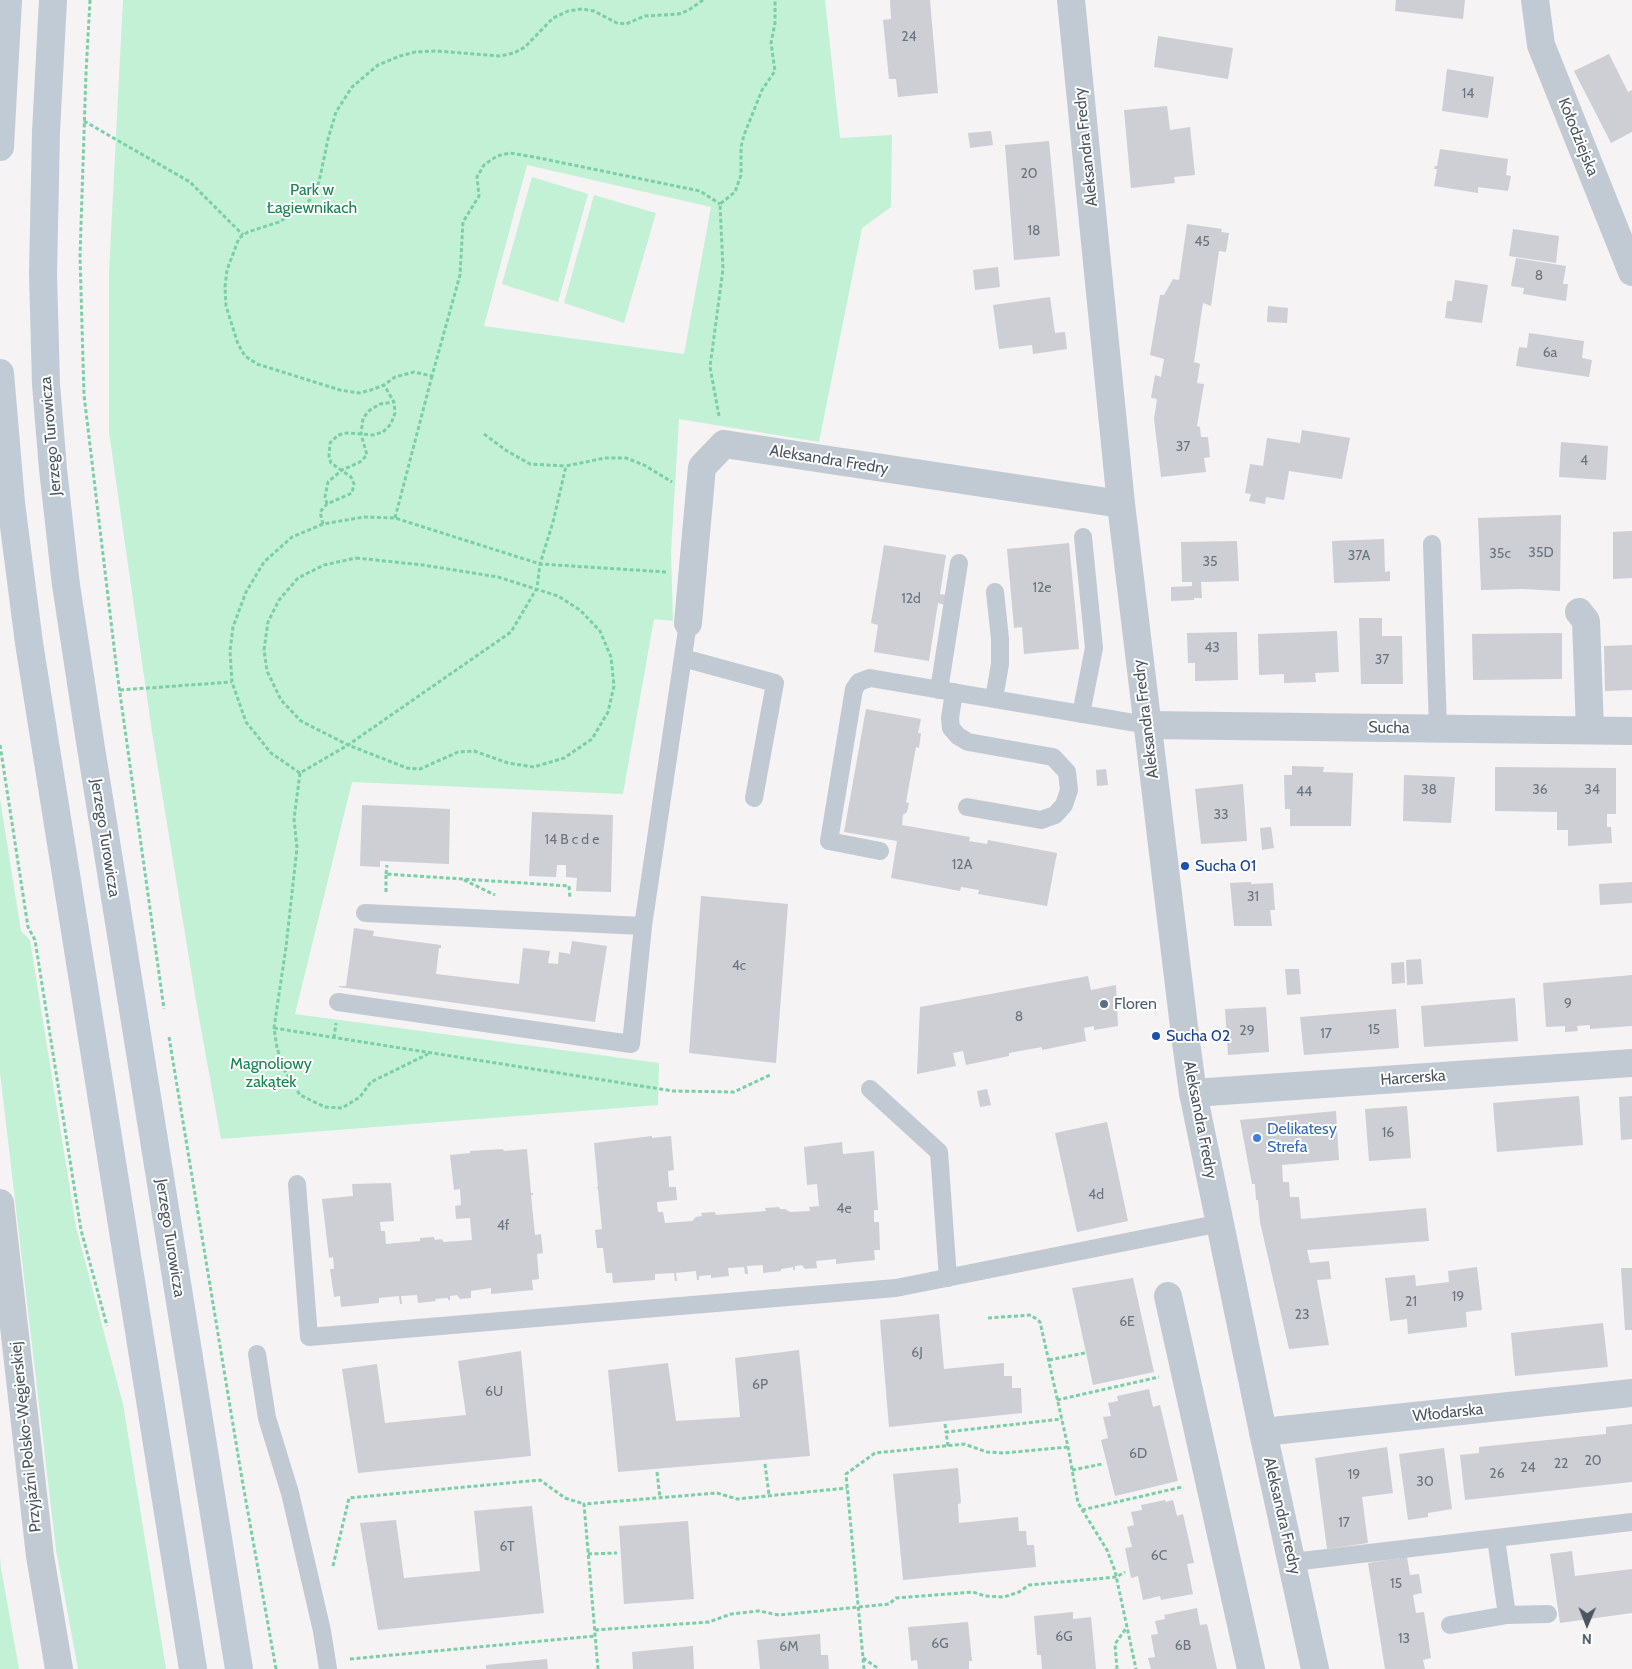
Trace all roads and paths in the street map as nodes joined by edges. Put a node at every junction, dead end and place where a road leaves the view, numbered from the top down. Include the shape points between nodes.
1 (8, 0) edge
2 (53, 0) edge
3 (90, 0) edge
4 (703, 0) edge
5 (775, 0) edge
6 (1071, 0) edge
7 (1535, 0) edge
8 (2, 54) edge
9 (84, 121) junction
10 (0, 147) edge
11 (720, 204) junction
12 (243, 235) junction
13 (1632, 272) edge
14 (0, 373) edge
15 (432, 376) junction
16 (384, 385) junction
17 (394, 402) junction
18 (361, 434) junction
19 (484, 434) dead end
20 (724, 444) junction
21 (566, 466) junction
22 (342, 470) junction
23 (676, 485) dead end
24 (5, 494) edge
25 (327, 504) junction
26 (1121, 504) junction
27 (395, 518) junction
28 (323, 524) junction
29 (1083, 537) dead end
30 (1432, 544) dead end
31 (959, 563) dead end
32 (540, 564) junction
33 (669, 572) dead end
34 (537, 588) junction
35 (995, 592) dead end
36 (1586, 614) dead end
37 (688, 623) joint
38 (683, 658) junction
39 (232, 682) junction
40 (120, 690) junction
41 (946, 691) junction
42 (994, 699) junction
43 (1081, 714) junction
44 (1147, 725) junction
45 (1438, 728) junction
46 (1590, 730) junction
47 (1632, 731) edge
48 (0, 745) edge
49 (348, 745) junction
50 (300, 773) junction
51 (754, 798) dead end
52 (967, 806) dead end
53 (880, 851) dead end
54 (387, 865) dead end
55 (386, 874) junction
56 (569, 880) dead end
57 (569, 886) junction
58 (366, 913) dead end
59 (387, 914) junction
60 (570, 922) junction
61 (643, 926) junction
62 (338, 1002) dead end
63 (164, 1012) dead end
64 (274, 1028) junction
65 (168, 1031) dead end
66 (428, 1053) junction
67 (1632, 1063) edge
68 (772, 1074) dead end
69 (870, 1089) dead end
70 (1194, 1093) junction
71 (297, 1184) dead end
72 (0, 1203) edge
73 (1221, 1223) junction
74 (948, 1278) junction
75 (1168, 1296) dead end
76 (988, 1318) dead end
77 (108, 1331) dead end
78 (1085, 1353) dead end
79 (257, 1354) dead end
80 (1049, 1360) junction
81 (1184, 1371) junction
82 (1632, 1393) edge
83 (1057, 1400) junction
84 (1062, 1419) junction
85 (945, 1424) dead end
86 (946, 1432) junction
87 (1263, 1432) junction
88 (948, 1446) junction
89 (1068, 1447) junction
90 (765, 1464) dead end
91 (1102, 1464) dead end
92 (1072, 1470) junction
93 (657, 1472) dead end
94 (1208, 1481) junction
95 (847, 1488) junction
96 (769, 1495) junction
97 (660, 1498) junction
98 (584, 1504) junction
99 (1082, 1510) junction
100 (1632, 1522) edge
101 (1496, 1539) junction
102 (617, 1552) dead end
103 (588, 1554) junction
104 (1293, 1562) junction
105 (1125, 1572) dead end
106 (331, 1573) dead end
107 (1116, 1576) junction
108 (858, 1607) junction
109 (1548, 1614) dead end
110 (1507, 1615) junction
111 (1450, 1625) dead end
112 (1127, 1626) junction
113 (595, 1630) junction
114 (595, 1636) junction
115 (863, 1657) junction
116 (335, 1664) edge
117 (59, 1669) edge
118 (194, 1669) edge
119 (239, 1669) edge
120 (276, 1669) edge
121 (598, 1669) edge
122 (864, 1669) edge
123 (879, 1669) edge
124 (1117, 1669) edge
125 (1136, 1669) edge
126 (1251, 1669) edge
127 (1315, 1669) edge

1 - 8 main road
2 - 119 main road, Jerzego Turowicza via 43,274 46,384 66,585
3 - 9 path
4 - 12 path via 680,14 645,16 626,24 617,24 582,8 552,18 525,47 514,53 500,56 415,52 378,65 352,87 336,112 319,182 310,200 279,222
5 - 11 path via 771,43 775,71 762,90 744,135 741,175 734,192
6 - 26 street, Aleksandra Fredry
7 - 13 street, Kołodziejska via 1541,45
8 - 10 main road
9 - 12 path via 190,182
9 - 40 path via 80,256 84,396
11 - 15 path via 700,191 534,157 510,153 497,156 484,165 476,177 479,196 463,222 460,275
11 - 20 path via 723,268 710,367
12 - 16 path via 236,242 225,287 231,325 245,356 269,368 340,390 359,393
14 - 24 main road
15 - 16 path via 414,372 395,377
15 - 27 path
16 - 17 path
17 - 18 path via 380,404 370,410 363,418
17 - 18 path via 391,424 383,432
18 - 22 path via 367,455
18 - 22 path via 338,435 330,443 331,463
19 - 21 path via 530,464
20 - 26 street, Aleksandra Fredry
20 - 37 street via 702,467
21 - 23 path via 605,458 626,458 644,464
21 - 32 path
22 - 25 path via 328,482 325,489
22 - 25 path via 351,477 354,484 352,493
24 - 118 main road
25 - 28 path via 320,512
26 - 44 street, Aleksandra Fredry
27 - 28 path via 364,517
27 - 32 path
28 - 39 path via 292,537 264,562 246,592 230,651
29 - 43 lane via 1094,648
30 - 45 lane
31 - 41 lane
32 - 33 path
32 - 34 path
34 - 49 path via 511,632
34 - 49 path via 580,610 600,632 611,656 614,686 608,712 592,739 564,758 534,767 508,763 474,751 458,752 420,769 407,768
34 - 49 path via 498,577 356,558 324,565 298,578 279,600 268,622 264,650 267,670 281,700 301,721
35 - 42 lane via 1000,664
36 - 46 street
37 - 38 lane
38 - 51 lane via 775,683
38 - 61 lane
39 - 40 path
39 - 50 path via 246,722 271,753
40 - 63 path
41 - 42 lane
41 - 52 lane via 952,728 958,736 968,742 1052,757 1067,772 1070,790 1064,805 1055,815 1041,820
41 - 53 lane via 870,678 859,682 854,689 829,841
42 - 43 lane
43 - 44 lane
44 - 45 street, Sucha
44 - 70 street, Aleksandra Fredry
45 - 46 street, Sucha
46 - 47 street, Sucha
48 - 77 path via 81,1230
49 - 50 path
50 - 64 path via 294,819 297,848
54 - 55 path
55 - 57 path
55 - 59 path
56 - 57 path
57 - 60 path
58 - 59 lane
59 - 60 lane
60 - 61 lane
61 - 62 lane via 631,1044
64 - 66 path
64 - 66 path via 285,1071 300,1096 324,1107 342,1108 360,1097 370,1082
65 - 120 path
66 - 68 path via 673,1091 734,1092
67 - 70 street, Harcerska
69 - 74 lane via 939,1152
70 - 73 street, Aleksandra Fredry
71 - 74 lane via 309,1337 896,1288
72 - 117 street, Przyjaźni Polsko-Węgierskiej via 40,1556
73 - 74 lane
73 - 87 street, Aleksandra Fredry
75 - 81 street
76 - 80 path via 1031,1315 1040,1322
78 - 80 path
79 - 116 lane via 267,1418 290,1493 322,1631
80 - 83 path
81 - 83 path
81 - 94 street
82 - 87 street, Włodarska
83 - 84 path
84 - 86 path
84 - 89 path
85 - 86 path
86 - 88 path
87 - 104 street, Aleksandra Fredry
88 - 89 path via 964,1444 986,1452 1004,1453
88 - 95 path via 875,1453 846,1474
89 - 92 path
90 - 96 path
91 - 92 path
92 - 99 path
93 - 97 path
94 - 99 path
94 - 126 street
95 - 96 path
95 - 108 path
96 - 97 path via 737,1499 717,1493
97 - 98 path
98 - 103 path
98 - 106 path via 565,1498 540,1480 349,1498
99 - 107 path via 1107,1550
100 - 101 lane
101 - 104 lane
101 - 110 lane
102 - 103 path
103 - 113 path
104 - 127 street, Aleksandra Fredry
105 - 107 path
107 - 108 path via 1030,1585 1004,1597 973,1592 896,1598 889,1604
107 - 112 path
108 - 113 path via 779,1615 759,1611 731,1614 709,1622
108 - 115 path
109 - 110 lane
110 - 111 lane
112 - 124 path via 1115,1644
112 - 125 path
113 - 114 path
114 - 116 path
114 - 121 path
115 - 122 path
115 - 123 path

